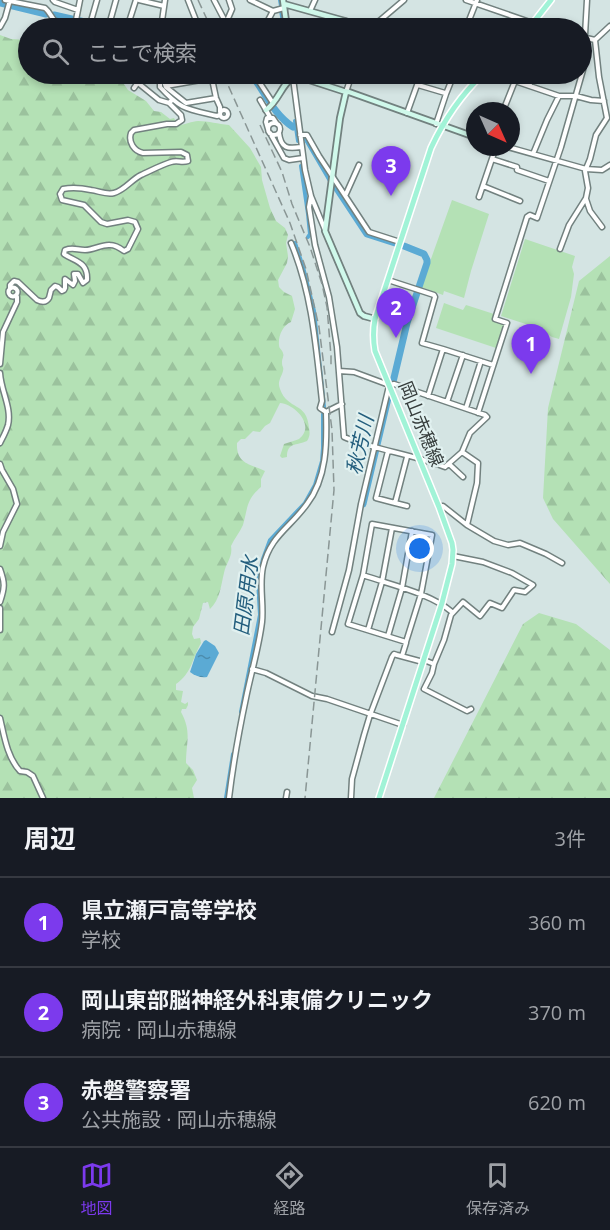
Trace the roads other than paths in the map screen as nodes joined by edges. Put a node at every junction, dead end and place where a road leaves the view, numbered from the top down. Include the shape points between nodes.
1 (54, 0) edge
2 (80, 0) edge
3 (98, 0) edge
4 (116, 0) edge
5 (141, 0) edge
6 (165, 0) edge
7 (188, 0) edge
8 (214, 0) edge
9 (229, 0) edge
10 (250, 0) edge
11 (315, 0) edge
12 (404, 0) edge
13 (466, 0) edge
14 (551, 0) edge
15 (587, 0) edge
16 (8, 2) edge
17 (477, 2) edge
18 (283, 4) edge
19 (164, 6) junction
20 (78, 10) junction
21 (273, 11) junction
22 (310, 11) junction
23 (51, 18) edge
24 (77, 18) edge
25 (92, 18) edge
26 (111, 18) edge
27 (132, 18) edge
28 (162, 18) edge
29 (195, 18) edge
30 (223, 18) edge
31 (228, 18) edge
32 (269, 18) edge
33 (334, 18) edge
34 (383, 18) edge
35 (470, 18) edge
36 (513, 18) edge
37 (537, 18) edge
38 (585, 18) edge
39 (610, 26) edge
40 (0, 27) edge
41 (592, 39) edge
42 (595, 40) junction
43 (137, 84) edge
44 (140, 84) edge
45 (160, 84) edge
46 (165, 84) edge
47 (173, 84) edge
48 (213, 84) edge
49 (259, 84) edge
50 (286, 84) edge
51 (294, 84) edge
52 (321, 84) edge
53 (349, 84) edge
54 (450, 84) edge
55 (474, 84) edge
56 (514, 84) edge
57 (526, 84) edge
58 (579, 84) edge
59 (417, 85) joint
60 (529, 85) joint
61 (166, 87) junction
62 (134, 88) dead end
63 (346, 92) junction
64 (446, 93) junction
65 (559, 96) junction
66 (576, 96) junction
67 (216, 98) junction
68 (260, 99) dead end
69 (604, 100) junction
70 (170, 102) junction
71 (507, 102) edge
72 (270, 108) junction
73 (407, 113) junction
74 (270, 117) junction
75 (608, 121) edge
76 (278, 124) junction
77 (436, 124) junction
78 (442, 126) junction
79 (269, 131) junction
80 (279, 133) junction
81 (466, 134) edge
82 (300, 135) junction
83 (301, 147) junction
84 (290, 149) junction
85 (520, 150) edge
86 (533, 154) junction
87 (493, 156) edge
88 (303, 158) junction
89 (492, 159) junction
90 (290, 160) junction
91 (556, 161) junction
92 (359, 165) dead end
93 (610, 165) edge
94 (586, 169) junction
95 (332, 180) junction
96 (549, 182) junction
97 (483, 186) junction
98 (345, 195) junction
99 (311, 196) junction
100 (479, 197) dead end
101 (586, 198) junction
102 (520, 201) dead end
103 (602, 227) dead end
104 (326, 231) junction
105 (400, 242) junction
106 (291, 243) dead end
107 (560, 249) dead end
108 (388, 280) junction
109 (375, 319) junction
110 (443, 349) junction
111 (463, 355) junction
112 (481, 361) junction
113 (0, 364) edge
114 (493, 365) junction
115 (339, 371) junction
116 (345, 371) junction
117 (0, 373) edge
118 (389, 385) junction
119 (340, 386) junction
120 (428, 396) junction
121 (447, 402) junction
122 (342, 404) junction
123 (466, 408) junction
124 (326, 412) junction
125 (478, 413) junction
126 (0, 443) edge
127 (374, 447) junction
128 (388, 451) junction
129 (462, 452) junction
130 (408, 456) junction
131 (420, 459) junction
132 (0, 464) edge
133 (449, 464) junction
134 (463, 477) dead end
135 (395, 503) junction
136 (407, 506) dead end
137 (439, 507) junction
138 (467, 525) junction
139 (392, 528) junction
140 (412, 531) junction
141 (0, 546) edge
142 (453, 556) junction
143 (562, 563) dead end
144 (0, 568) edge
145 (363, 575) junction
146 (382, 582) junction
147 (402, 588) junction
148 (421, 594) junction
149 (0, 602) edge
150 (442, 603) junction
151 (0, 608) edge
152 (452, 612) junction
153 (0, 630) edge
154 (368, 630) junction
155 (332, 632) dead end
156 (388, 636) junction
157 (406, 642) junction
158 (402, 656) junction
159 (423, 661) junction
160 (434, 664) junction
161 (252, 669) junction
162 (471, 709) dead end
163 (370, 715) junction
164 (0, 718) edge
165 (402, 725) junction
166 (287, 792) dead end
167 (43, 798) edge
168 (229, 798) edge
169 (286, 798) edge
170 (351, 798) edge
171 (380, 798) edge

1 - 20 street
2 - 20 street
3 - 25 street
4 - 26 street
5 - 19 street
5 - 27 street
6 - 19 street
7 - 29 street
8 - 30 street
9 - 31 street via 232,9
10 - 21 street
11 - 22 street
12 - 34 street
13 - 17 street
14 - 37 main road
15 - 38 street
16 - 23 street via 45,8
16 - 40 street
17 - 35 street
17 - 36 street
18 - 21 street
18 - 22 street
19 - 28 street
20 - 24 street
21 - 32 street
22 - 33 street
39 - 42 street
41 - 42 street
42 - 69 street
43 - 62 street
44 - 70 street via 159,100
45 - 70 street
46 - 61 street
47 - 61 street
48 - 67 street
49 - 72 street
50 - 72 street
51 - 82 street
52 - 63 street
53 - 63 street
54 - 64 street
55 - 78 main road, 岡山赤穂線
56 - 71 street
57 - 60 street
58 - 66 street
59 - 64 street
59 - 73 street
60 - 65 street
61 - 67 street via 186,103
63 - 73 street
63 - 95 street
64 - 77 street
65 - 66 street
65 - 86 street
66 - 69 street
66 - 91 street
67 - 70 street via 221,111 216,116
68 - 72 street
69 - 75 street
70 - 113 street via 181,115 181,122 134,130 130,139 135,151 180,152 189,161 170,162 135,178 113,194 63,189 62,200 84,205 102,222 128,220 135,222 138,229 128,249 108,244 65,250 66,256 85,268 87,280 83,283 74,274 73,285 65,279 64,290 55,286 44,302 14,281 9,294 16,295 17,302 2,337
72 - 74 street
73 - 77 street
74 - 76 street
74 - 79 street via 266,120
75 - 94 street via 596,135
76 - 79 street via 269,126
76 - 80 street
77 - 78 street
78 - 81 street
78 - 105 main road, 岡山赤穂線
79 - 80 street
79 - 90 street via 281,156
80 - 84 street via 282,144
82 - 83 street
82 - 95 street via 307,135
83 - 84 street
83 - 88 street
84 - 90 street via 294,155
85 - 86 street
86 - 91 street
87 - 89 street
88 - 90 street
88 - 99 street
89 - 96 street
89 - 97 street
91 - 94 street
91 - 96 street
92 - 98 street
93 - 94 street via 599,170
94 - 101 street
95 - 98 street
95 - 104 street
96 - 114 street via 537,218 527,217 495,319 507,323
97 - 100 street
97 - 102 street
98 - 105 street via 369,232
99 - 104 street
99 - 115 street via 315,245 329,297
101 - 103 street
101 - 107 street
104 - 109 street via 360,313
105 - 108 main road, 岡山赤穂線
106 - 124 street via 309,301 320,408
108 - 109 main road, 岡山赤穂線
108 - 110 street via 434,295 422,343
109 - 118 main road, 岡山赤穂線 via 374,344
110 - 111 street
110 - 120 street
111 - 112 street
111 - 121 street
112 - 114 street
112 - 123 street
114 - 125 street
115 - 116 street
115 - 119 street
116 - 118 street
116 - 119 street
117 - 126 street via 9,419
118 - 120 street
118 - 127 street
118 - 131 main road, 岡山赤穂線
119 - 122 street
120 - 121 street
121 - 123 street
122 - 124 street
122 - 127 street via 344,436
123 - 125 street
124 - 161 street via 324,463 316,488 307,505 267,553 261,575 262,624
125 - 129 street via 487,417 470,433
127 - 128 street
127 - 155 street
128 - 130 street
128 - 135 street via 376,498
129 - 133 street
129 - 138 street via 478,463
130 - 131 street
130 - 135 street
131 - 133 street via 445,467
131 - 137 main road, 岡山赤穂線
132 - 141 street via 16,496
133 - 134 street
135 - 136 street
137 - 138 street via 443,506
137 - 142 main road, 岡山赤穂線
138 - 143 street via 494,541 520,543
139 - 140 street
139 - 145 street via 372,524
139 - 146 street
140 - 147 street
140 - 148 street via 432,535
142 - 150 main road, 岡山赤穂線
142 - 152 street via 483,562 533,585 525,592 514,590 502,608 490,603 480,616 464,602
144 - 149 street via 5,588
145 - 146 street
145 - 154 street via 348,624
146 - 147 street
146 - 154 street
147 - 148 street
147 - 156 street
148 - 150 street
148 - 157 street
150 - 152 street
150 - 159 main road, 岡山赤穂線
151 - 153 street
152 - 160 street
154 - 156 street
156 - 157 street
157 - 158 street
158 - 159 street
158 - 163 street via 392,657
159 - 160 street
159 - 165 main road, 岡山赤穂線
160 - 162 street via 424,689 468,711
161 - 163 street via 312,696
161 - 168 street
163 - 165 street
163 - 170 street via 352,779
164 - 167 street via 15,766 33,776
165 - 171 main road, 岡山赤穂線
166 - 169 street

